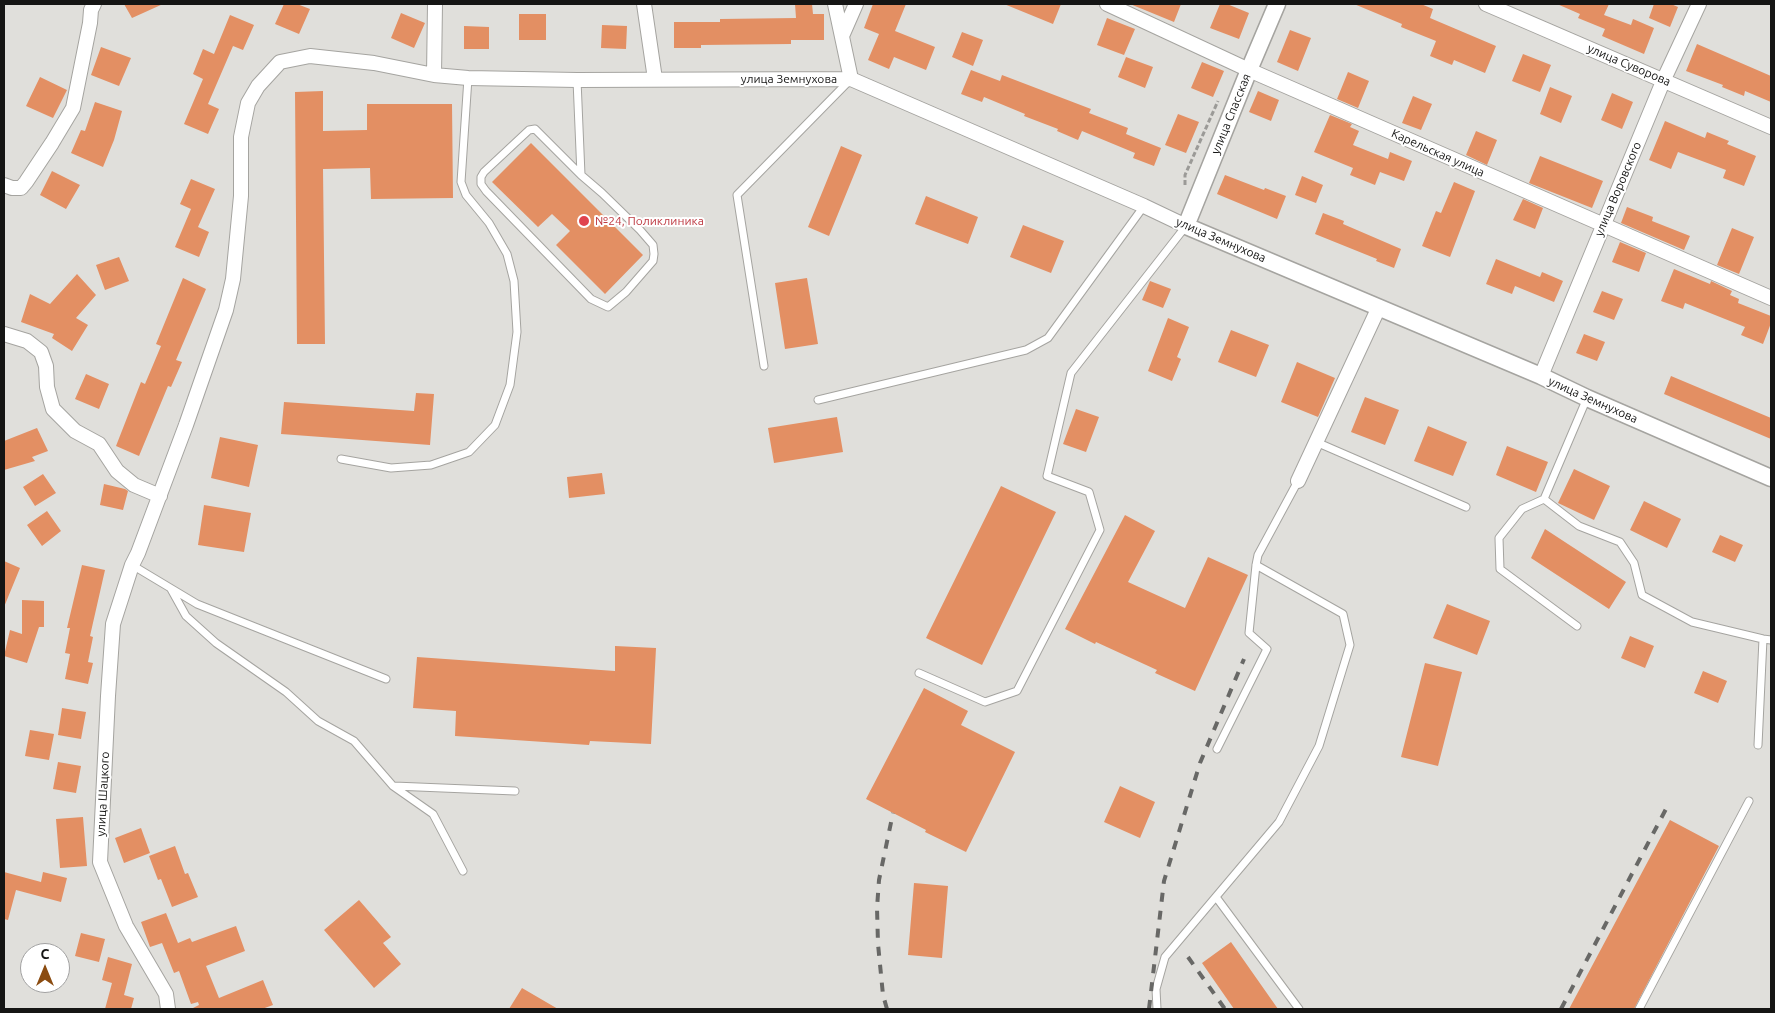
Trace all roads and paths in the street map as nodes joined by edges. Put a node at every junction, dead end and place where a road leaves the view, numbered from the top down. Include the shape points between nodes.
1 (94, 4) edge
2 (435, 4) edge
3 (644, 4) edge
4 (836, 4) edge
5 (856, 4) edge
6 (1107, 4) edge
7 (1277, 4) edge
8 (1486, 4) edge
9 (1699, 4) edge
10 (842, 36) junction
11 (1248, 70) junction
12 (434, 75) junction
13 (468, 78) junction
14 (655, 79) junction
15 (851, 79) junction
16 (577, 80) junction
17 (1664, 80) junction
18 (1771, 127) edge
19 (581, 175) junction
20 (4, 185) edge
21 (1144, 206) junction
22 (1603, 225) junction
23 (1186, 226) junction
24 (1771, 298) edge
25 (1379, 307) junction
26 (4, 334) edge
27 (764, 366) dead end
28 (1541, 376) junction
29 (1587, 398) junction
30 (818, 400) dead end
31 (1316, 442) junction
32 (341, 459) dead end
33 (1771, 478) edge
34 (1298, 481) joint
35 (160, 496) junction
36 (1544, 499) junction
37 (1466, 507) dead end
38 (132, 565) junction
39 (1256, 565) junction
40 (171, 589) junction
41 (1577, 626) dead end
42 (1762, 639) junction
43 (1771, 640) edge
44 (919, 673) dead end
45 (386, 680) dead end
46 (1758, 745) dead end
47 (1217, 749) dead end
48 (393, 786) junction
49 (515, 791) dead end
50 (1749, 801) dead end
51 (463, 871) dead end
52 (1216, 896) junction
53 (168, 1009) edge
54 (1157, 1009) edge
55 (1299, 1009) edge
56 (1639, 1009) edge

1 - 20 street via 73,108 21,188
2 - 12 street
3 - 14 street
4 - 10 street
5 - 10 street
6 - 11 street, Карельская улица
7 - 11 street, улица Спасская
8 - 17 street, улица Суворова
9 - 17 street, улица Воровского
10 - 15 street
11 - 22 street, Карельская улица
11 - 23 street, улица Спасская
12 - 13 street, улица Земнухова
12 - 35 street, улица Шацкого via 374,63 310,56 280,62 258,86 248,103 241,137 241,196 233,279 226,310
13 - 16 street, улица Земнухова
13 - 32 lane via 461,182 466,195 489,223 507,254 514,282 517,332 510,385 495,424 469,452 431,465 391,468
14 - 15 street, улица Земнухова
14 - 16 street, улица Земнухова
15 - 21 street, улица Земнухова
15 - 27 lane via 737,195
16 - 19 lane
17 - 18 street, улица Суворова
17 - 22 street, улица Воровского
19 - 19 lane via 653,245 653,262 608,307 591,299 481,184 484,172 529,130 535,129
21 - 23 street, улица Земнухова
21 - 30 lane via 1048,338 1026,350
22 - 24 street, Карельская улица
22 - 28 street, улица Воровского
23 - 25 street, улица Земнухова
23 - 44 lane via 1071,373 1048,476 1089,492 1100,530 1016,691 985,702
25 - 28 street, улица Земнухова
25 - 31 street
26 - 35 street via 27,341 41,352 53,409 75,431 99,444 116,471
28 - 29 street, улица Земнухова
29 - 33 street, улица Земнухова
29 - 36 lane
31 - 34 street
31 - 37 lane
34 - 39 lane via 1258,555
35 - 38 street, улица Шацкого
36 - 41 lane via 1522,509 1499,538 1500,569
36 - 42 lane via 1579,526 1620,542 1634,563 1642,595 1692,622
38 - 40 lane
38 - 53 street, улица Шацкого via 113,624 100,862 126,926 166,994
39 - 47 lane via 1249,633 1267,649
39 - 52 lane via 1342,614 1350,645 1319,746 1279,822
40 - 45 lane via 198,604
40 - 48 lane via 186,616 216,643 286,692 318,721 354,741
42 - 43 lane
42 - 46 lane
48 - 49 lane
48 - 51 lane via 433,814
50 - 56 lane
52 - 54 lane via 1165,957 1156,990
52 - 55 lane

